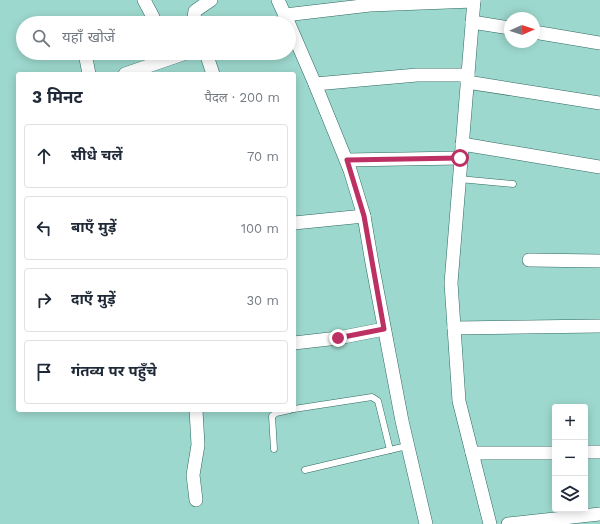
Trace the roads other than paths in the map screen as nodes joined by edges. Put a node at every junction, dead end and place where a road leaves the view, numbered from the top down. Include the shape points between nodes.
1 (211, 0) edge
2 (278, 0) edge
3 (474, 1) edge
4 (194, 16) edge
5 (286, 16) edge
6 (296, 19) edge
7 (472, 22) junction
8 (504, 27) edge
9 (540, 33) edge
10 (296, 40) edge
11 (600, 43) edge
12 (86, 60) edge
13 (166, 60) edge
14 (208, 60) edge
15 (89, 72) edge
16 (132, 72) edge
17 (212, 72) edge
18 (468, 78) junction
19 (315, 84) junction
20 (600, 103) edge
21 (462, 144) junction
22 (460, 158) junction
23 (347, 160) junction
24 (600, 167) edge
25 (459, 179) junction
26 (513, 184) dead end
27 (364, 216) junction
28 (296, 223) edge
29 (529, 260) dead end
30 (600, 261) edge
31 (600, 326) edge
32 (454, 328) junction
33 (384, 329) junction
34 (296, 343) edge
35 (296, 409) edge
36 (196, 412) edge
37 (281, 412) edge
38 (408, 446) junction
39 (274, 449) dead end
40 (390, 450) junction
41 (588, 452) edge
42 (600, 452) edge
43 (472, 453) junction
44 (552, 453) edge
45 (305, 470) dead end
46 (196, 500) dead end
47 (600, 514) edge
48 (426, 524) edge
49 (490, 524) edge
50 (508, 524) edge

1 - 4 street via 195,11
2 - 5 street
3 - 6 street via 370,5
3 - 7 street
7 - 8 street
7 - 18 street
9 - 11 street
10 - 19 street
12 - 15 street
13 - 16 street
14 - 17 street
18 - 19 street via 417,75
18 - 20 street
18 - 21 street
19 - 23 street
21 - 22 street
21 - 24 street
22 - 23 street
22 - 25 street
23 - 27 street
25 - 26 lane
25 - 32 street via 451,283
27 - 28 street
27 - 33 street
29 - 30 street
31 - 32 street
32 - 43 street via 459,401
33 - 34 street
33 - 38 street
35 - 40 lane via 372,397 378,401
36 - 46 street via 198,445 193,475
37 - 39 lane via 272,416
38 - 40 lane
38 - 48 street
40 - 45 lane
41 - 42 street
43 - 44 street
43 - 49 street
47 - 50 street

